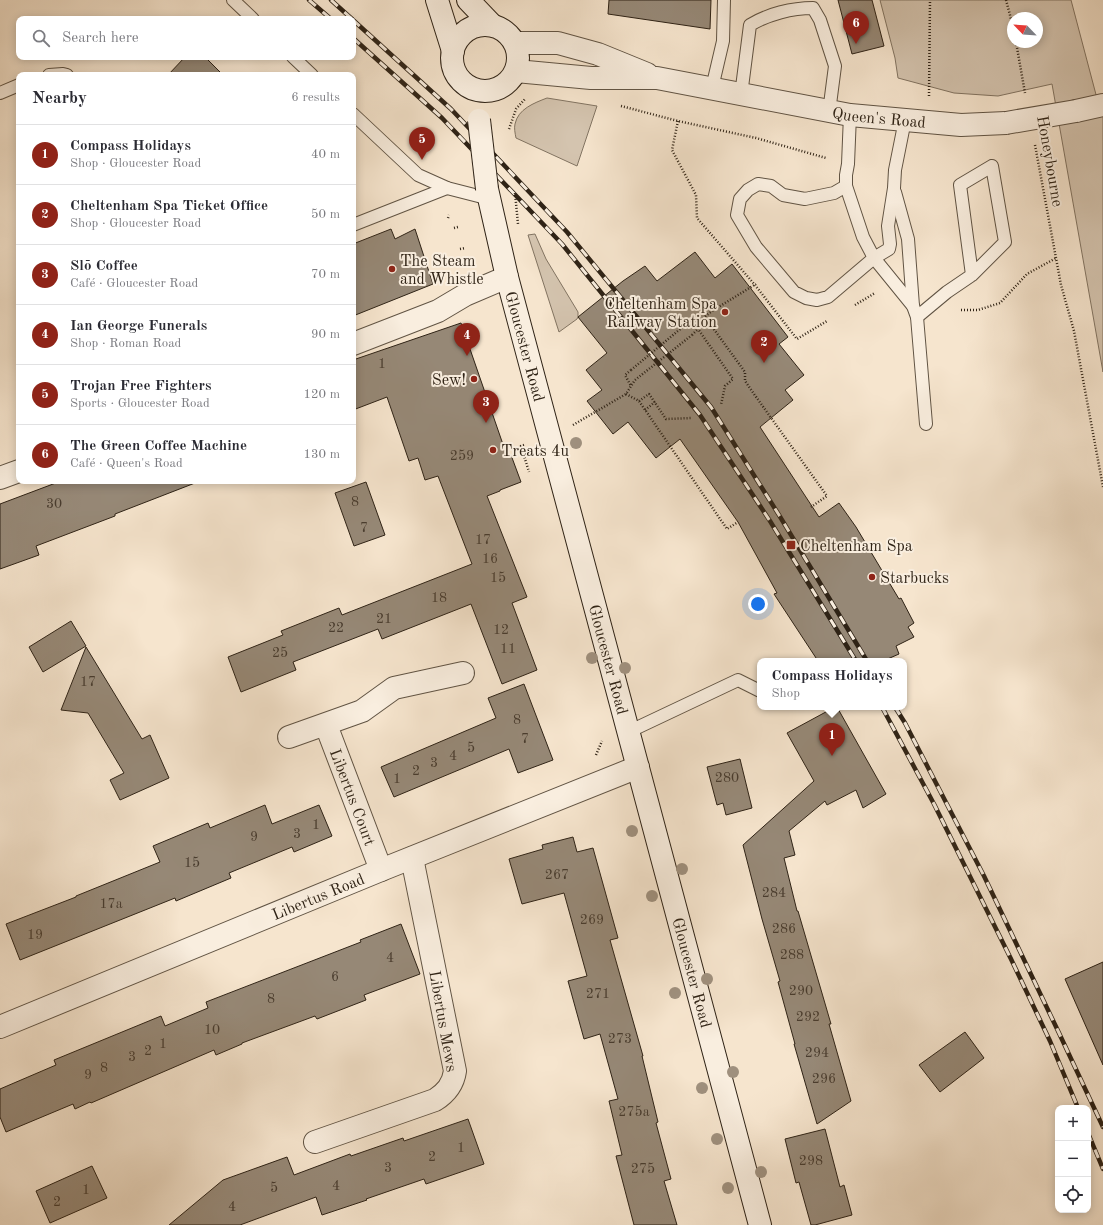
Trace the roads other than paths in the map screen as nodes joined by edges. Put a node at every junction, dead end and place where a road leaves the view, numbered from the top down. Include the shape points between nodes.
1 (233, 0) edge
2 (437, 0) edge
3 (468, 0) edge
4 (724, 0) edge
5 (250, 16) edge
6 (492, 25) junction
7 (515, 43) junction
8 (453, 51) junction
9 (296, 60) edge
10 (516, 71) junction
11 (309, 72) edge
12 (657, 78) junction
13 (16, 86) edge
14 (712, 88) junction
15 (478, 91) junction
16 (0, 93) edge
17 (741, 95) junction
18 (1103, 105) edge
19 (840, 114) junction
20 (356, 117) edge
21 (905, 120) junction
22 (846, 186) junction
23 (447, 188) junction
24 (894, 188) junction
25 (488, 194) junction
26 (356, 223) edge
27 (874, 258) junction
28 (972, 274) junction
29 (507, 277) junction
30 (915, 312) junction
31 (356, 343) edge
32 (926, 424) dead end
33 (16, 472) edge
34 (0, 478) edge
35 (463, 673) dead end
36 (757, 690) edge
37 (326, 725) junction
38 (628, 732) junction
39 (289, 737) dead end
40 (638, 767) junction
41 (412, 858) junction
42 (381, 870) junction
43 (0, 1027) edge
44 (315, 1142) dead end
45 (760, 1225) edge

1 - 5 lane
2 - 8 street
3 - 6 street
4 - 14 lane via 723,41
6 - 7 street via 511,36
6 - 8 street via 467,30 457,40
7 - 10 street via 518,55
7 - 12 street, Queen's Road via 558,43 598,54
8 - 15 street via 453,67 458,77
9 - 11 lane
10 - 12 street, Queen's Road via 591,78
10 - 15 street via 509,81 499,88
12 - 14 street, Queen's Road
13 - 16 lane
14 - 17 street, Queen's Road
15 - 25 street, Gloucester Road, bridge
17 - 19 street, Queen's Road
17 - 19 lane via 750,25 761,18 800,8 813,8 820,20 835,66
18 - 21 street, Queen's Road, bridge via 1006,123 961,125
19 - 21 street, Queen's Road
19 - 22 lane via 848,164
20 - 23 lane via 418,175
21 - 24 lane
22 - 27 lane via 863,237
22 - 27 lane via 834,193 805,199 783,194 771,186 758,184 740,199 737,215 756,247 794,292 806,298 817,300 828,297
23 - 25 lane
23 - 26 lane
24 - 27 lane via 888,226 889,249
24 - 30 lane via 908,239
25 - 29 street, Gloucester Road
27 - 30 lane
28 - 28 lane via 960,185 992,166 1006,242
28 - 30 lane via 934,304
29 - 31 street via 465,295 438,311
29 - 38 street, Gloucester Road
30 - 32 lane
33 - 34 street
35 - 37 street via 394,688 362,711
36 - 38 lane via 738,680
37 - 39 street
37 - 42 street, Libertus Court
38 - 40 street, Gloucester Road
40 - 41 street, Libertus Road
40 - 45 street, Gloucester Road
41 - 42 street, Libertus Road
41 - 44 street, Libertus Mews via 455,1072 454,1080 443,1095 435,1100
42 - 43 street, Libertus Road

